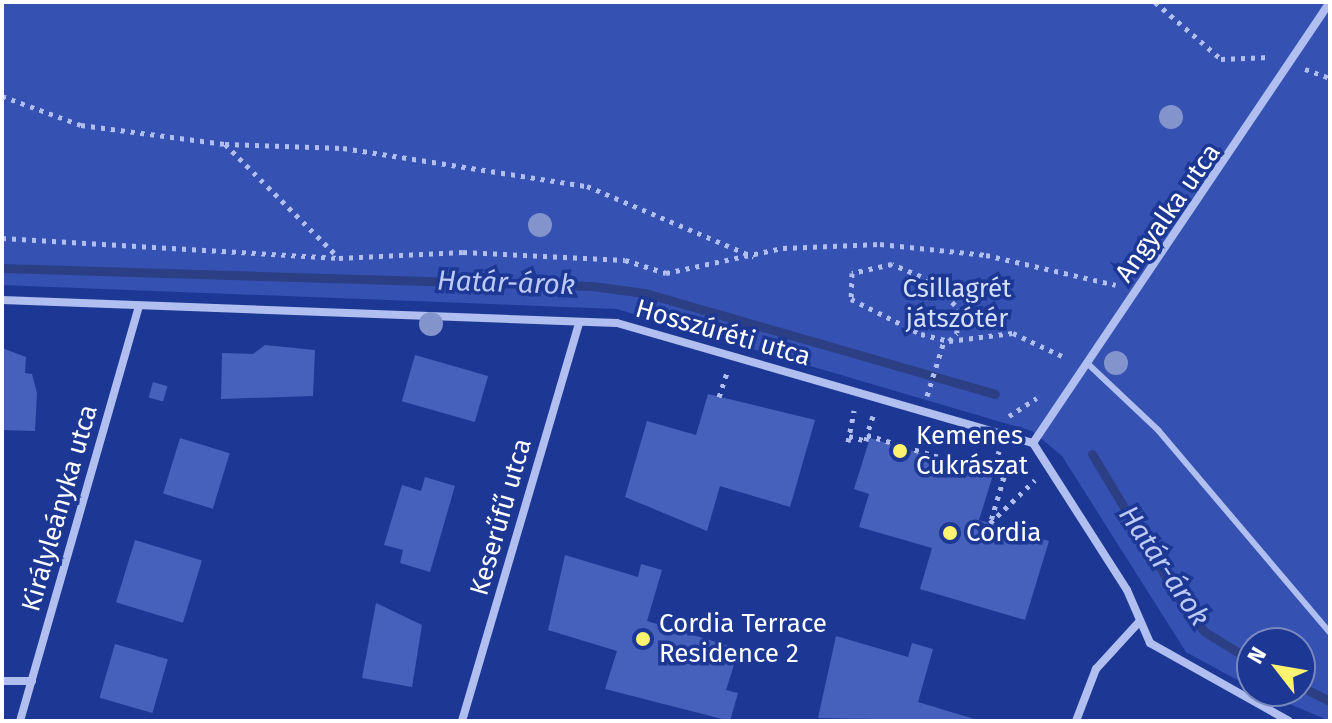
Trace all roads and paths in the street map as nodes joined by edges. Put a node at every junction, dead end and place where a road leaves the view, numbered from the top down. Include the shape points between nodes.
1 (1155, 2) edge
2 (1330, 2) edge
3 (1275, 56) dead end
4 (1294, 65) junction
5 (1330, 78) edge
6 (2, 96) edge
7 (225, 144) junction
8 (2, 238) edge
9 (755, 257) junction
10 (339, 258) junction
11 (1116, 285) dead end
12 (2, 300) edge
13 (139, 306) junction
14 (579, 323) junction
15 (946, 341) junction
16 (1064, 357) dead end
17 (1087, 363) junction
18 (726, 375) dead end
19 (928, 392) dead end
20 (857, 393) junction
21 (719, 397) dead end
22 (877, 399) junction
23 (867, 435) junction
24 (1033, 443) junction
25 (1015, 499) dead end
26 (1139, 622) junction
27 (1330, 633) edge
28 (2, 681) edge
29 (32, 681) junction
30 (20, 721) edge
31 (462, 721) edge
32 (1076, 721) edge
33 (1289, 721) edge

1 - 3 path via 1221,59
2 - 4 street, Angyalka utca
4 - 5 path
4 - 17 street, Angyalka utca
6 - 7 path via 58,121
7 - 9 path via 343,148 587,186
7 - 10 path
8 - 10 path
9 - 10 path via 666,273 625,260 463,252
9 - 11 path via 783,248 880,244 986,255
12 - 13 street, Hosszúréti utca
13 - 14 street, Hosszúréti utca
13 - 29 street, Királyleányka utca
14 - 20 street, Hosszúréti utca via 617,323
14 - 31 street, Keserűfű utca
15 - 15 path via 851,299 852,273 892,264 930,280 955,305 957,333
15 - 16 path via 1013,333
15 - 19 path
17 - 24 street, Angyalka utca
17 - 27 lane via 1158,430
18 - 21 path
20 - 22 street, Hosszúréti utca
20 - 23 path via 849,439 866,441
22 - 23 path
22 - 24 street, Hosszúréti utca
23 - 25 path via 1004,477 990,524
24 - 26 street via 1127,590
26 - 32 street via 1096,669
26 - 33 street via 1170,658
28 - 29 street
29 - 30 street, Királyleányka utca

